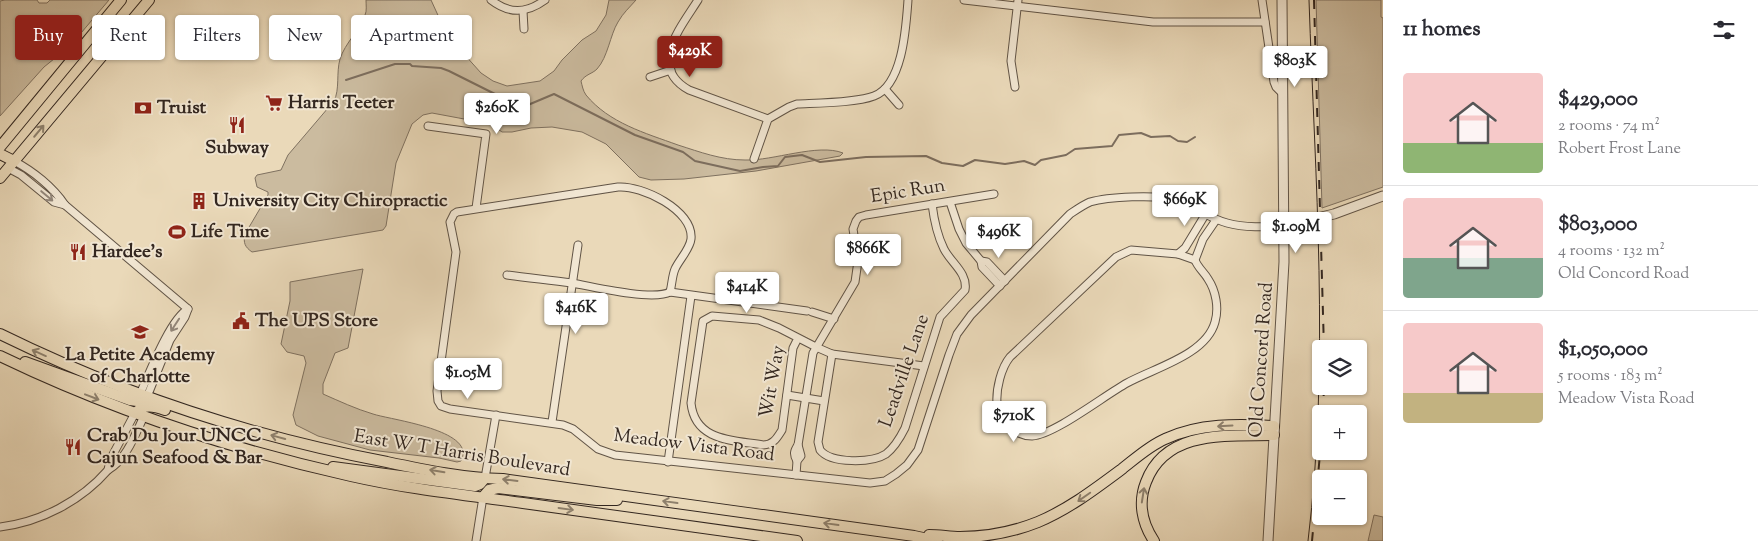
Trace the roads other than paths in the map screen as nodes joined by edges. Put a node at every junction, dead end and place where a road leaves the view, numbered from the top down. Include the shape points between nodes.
1 (121, 0) edge
2 (149, 0) edge
3 (491, 0) edge
4 (545, 0) edge
5 (698, 0) edge
6 (908, 0) edge
7 (964, 0) edge
8 (1262, 0) edge
9 (1282, 0) edge
10 (1018, 3) edge
11 (523, 11) junction
12 (109, 15) edge
13 (137, 15) edge
14 (1265, 22) junction
15 (524, 29) dead end
16 (92, 35) edge
17 (99, 60) edge
18 (671, 70) junction
19 (650, 77) dead end
20 (1015, 86) dead end
21 (885, 89) junction
22 (1283, 94) junction
23 (899, 105) dead end
24 (768, 119) junction
25 (428, 126) dead end
26 (0, 147) edge
27 (0, 154) edge
28 (754, 159) dead end
29 (7, 165) edge
30 (0, 178) edge
31 (994, 194) dead end
32 (1383, 196) edge
33 (950, 202) junction
34 (932, 204) junction
35 (476, 208) junction
36 (1205, 215) junction
37 (1216, 220) junction
38 (1284, 226) junction
39 (578, 244) dead end
40 (1178, 254) junction
41 (1195, 260) junction
42 (507, 275) dead end
43 (572, 283) junction
44 (1002, 283) junction
45 (670, 292) junction
46 (691, 296) junction
47 (834, 319) junction
48 (0, 334) edge
49 (798, 338) junction
50 (816, 347) junction
51 (832, 354) junction
52 (0, 356) edge
53 (924, 366) junction
54 (787, 394) junction
55 (143, 396) junction
56 (806, 398) junction
57 (824, 401) junction
58 (139, 415) junction
59 (496, 415) junction
60 (552, 422) junction
61 (246, 428) junction
62 (1274, 430) junction
63 (668, 462) junction
64 (308, 466) junction
65 (796, 474) junction
66 (485, 478) junction
67 (483, 497) junction
68 (645, 499) junction
69 (0, 527) edge
70 (914, 536) junction
71 (476, 541) edge
72 (797, 541) edge
73 (937, 541) edge
74 (1154, 541) edge
75 (1268, 541) edge

1 - 12 main road
2 - 13 main road
3 - 11 street via 508,10
4 - 11 street
5 - 18 street via 672,43 668,56
6 - 21 street via 896,72
7 - 10 street
8 - 14 street
9 - 22 street, Old Concord Road
10 - 14 street via 1153,22
10 - 20 street via 1011,61
11 - 15 street
14 - 22 street via 1274,82
16 - 26 main road
29 -> 17 main road
18 - 19 street
18 - 24 street via 679,83 689,90
21 - 23 street
21 - 24 street via 864,99 797,104
22 - 38 street, Old Concord Road
24 - 28 street
25 - 35 street via 486,134
27 - 29 main road
29 - 30 main road
29 - 55 street via 55,192 64,205 188,309
31 - 33 street, Epic Run
32 - 38 street via 1334,214
33 - 34 street, Epic Run
33 - 44 street via 966,243 981,261 987,262 988,269
34 - 47 street, Epic Run via 866,214 856,220 853,229 858,261 855,282
34 - 53 street, Leadville Lane via 935,226 945,252 964,277 966,287 940,317
35 - 45 street, Meadow Vista Road via 618,187 633,188 647,194 678,210 689,229 691,239 674,271
35 - 59 street, Meadow Vista Road via 457,212 450,222 456,252 437,393 441,406
36 - 37 street, Meadow Vista Road
36 - 40 street
36 - 44 street, Meadow Vista Road via 1165,198 1106,199 1089,203 1070,214
37 - 38 street, Meadow Vista Road via 1235,225
37 - 41 street via 1203,239
38 - 62 street, Old Concord Road via 1284,282
39 - 43 street
40 - 41 street
40 - 41 street via 1132,250 1116,257 1010,357 1003,370 997,400 998,412 1007,426 1022,435 1048,432 1126,384 1201,344 1212,329 1216,303 1209,280
42 - 43 street
43 - 45 street via 612,291 659,295
43 - 60 street
44 - 65 street, Meadow Vista Road via 971,315 958,334 918,450 907,465 885,481 870,483
45 - 46 street
46 - 47 street via 810,311
46 - 63 street
47 - 50 street, Epic Run
55 -> 48 main road, East W T Harris Boulevard
49 - 50 street, Wit Way
49 - 54 street, Wit Way via 793,348
49 - 54 street, Wit Way via 759,320 725,316 708,317 703,321 701,330 692,412 697,423 714,437 768,445 782,430
50 - 51 street, Wit Way
50 - 56 street, Epic Run via 809,369
51 - 53 street, Wit Way
51 - 57 street, Leadville Lane
52 - 55 main road via 130,400 137,401
52 -> 58 main road, East W T Harris Boulevard
53 - 57 street, Leadville Lane via 905,428 896,444 878,459 832,459 822,453 818,442
54 - 56 street
55 - 61 main road, East W T Harris Boulevard
56 - 57 street
56 - 65 street, Epic Run via 798,445 794,451
58 - 61 main road via 140,408 152,406 213,425
58 - 64 main road, East W T Harris Boulevard via 214,441
58 - 69 street via 110,460 108,470 82,493 57,509
59 - 60 street, Meadow Vista Road
59 - 66 street
60 - 63 street, Meadow Vista Road via 569,427 606,453
66 -> 61 main road, East W T Harris Boulevard via 322,449
62 -> 70 main road via 1245,425 1184,432 1145,451 1073,504 1018,529 992,535
74 -> 62 main road via 1144,519 1142,494 1150,473 1166,454 1203,438
62 - 75 street, Old Concord Road
63 - 65 street, Meadow Vista Road
64 - 66 main road via 475,486
64 - 67 main road, East W T Harris Boulevard via 394,485
68 -> 66 main road, East W T Harris Boulevard
67 - 68 main road via 489,490 498,488 597,500
67 - 71 street
67 -> 72 main road, East W T Harris Boulevard
70 -> 68 main road, East W T Harris Boulevard
70 - 73 main road, East W T Harris Boulevard

